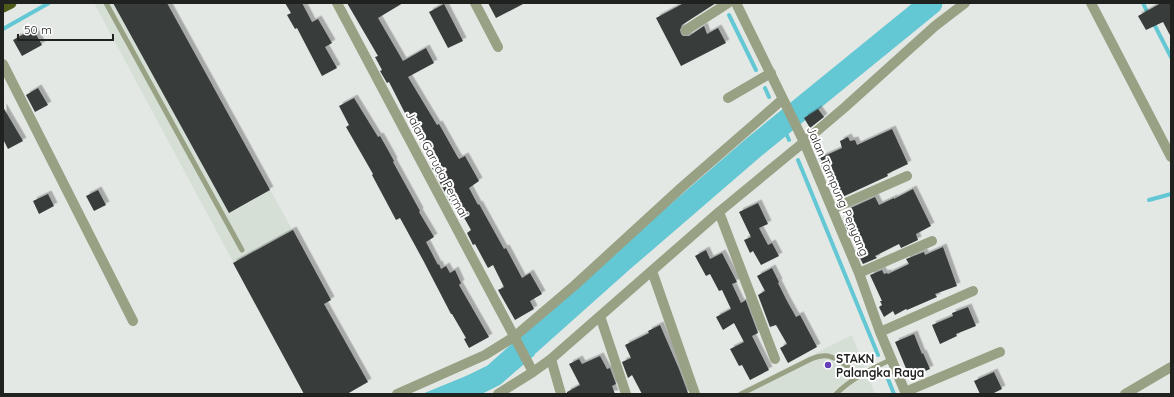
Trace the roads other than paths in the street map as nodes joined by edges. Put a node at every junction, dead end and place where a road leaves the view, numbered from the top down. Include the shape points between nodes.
1 (11, 3) edge
2 (106, 3) edge
3 (337, 3) edge
4 (475, 3) edge
5 (728, 3) edge
6 (736, 3) edge
7 (965, 3) edge
8 (1091, 3) edge
9 (3, 8) edge
10 (686, 30) dead end
11 (498, 47) dead end
12 (3, 64) edge
13 (771, 73) junction
14 (728, 98) dead end
15 (783, 99) junction
16 (804, 142) junction
17 (1171, 157) edge
18 (907, 176) dead end
19 (832, 209) junction
20 (719, 212) junction
21 (932, 241) dead end
22 (242, 250) dead end
23 (652, 271) junction
24 (859, 272) junction
25 (973, 291) dead end
26 (600, 316) junction
27 (133, 321) dead end
28 (880, 332) junction
29 (514, 337) junction
30 (1000, 352) dead end
31 (551, 359) junction
32 (775, 359) dead end
33 (892, 359) junction
34 (1171, 367) edge
35 (533, 372) junction
36 (859, 375) junction
37 (906, 393) edge
38 (397, 394) edge
39 (498, 394) edge
40 (561, 394) edge
41 (626, 394) edge
42 (695, 394) edge
43 (741, 394) edge
44 (836, 394) edge
45 (1125, 394) edge

1 - 9 highway
2 - 22 lane
3 - 29 street, Jalan Garuda Permai
4 - 11 street
5 - 10 street
6 - 13 street, Jalan Tampung Penyang
7 - 16 street via 934,26
8 - 17 street
12 - 27 street
13 - 14 street
13 - 15 street, Jalan Tampung Penyang
15 - 16 street, Jalan Tampung Penyang
15 - 29 street
16 - 19 street, Jalan Tampung Penyang
16 - 20 street
18 - 19 street
19 - 24 street, Jalan Tampung Penyang
20 - 23 street
20 - 32 street
21 - 24 street
23 - 26 street
23 - 42 street
24 - 28 street, Jalan Tampung Penyang
25 - 28 street
26 - 31 street
26 - 41 street
28 - 33 street, Jalan Tampung Penyang
29 - 35 street, Jalan Garuda Permai
29 - 38 street via 485,354
30 - 37 street
31 - 35 street
31 - 40 street
33 - 36 lane
33 - 37 street, Jalan Tampung Penyang
34 - 45 street
35 - 39 street
36 - 43 lane via 837,360 822,356
36 - 44 lane

